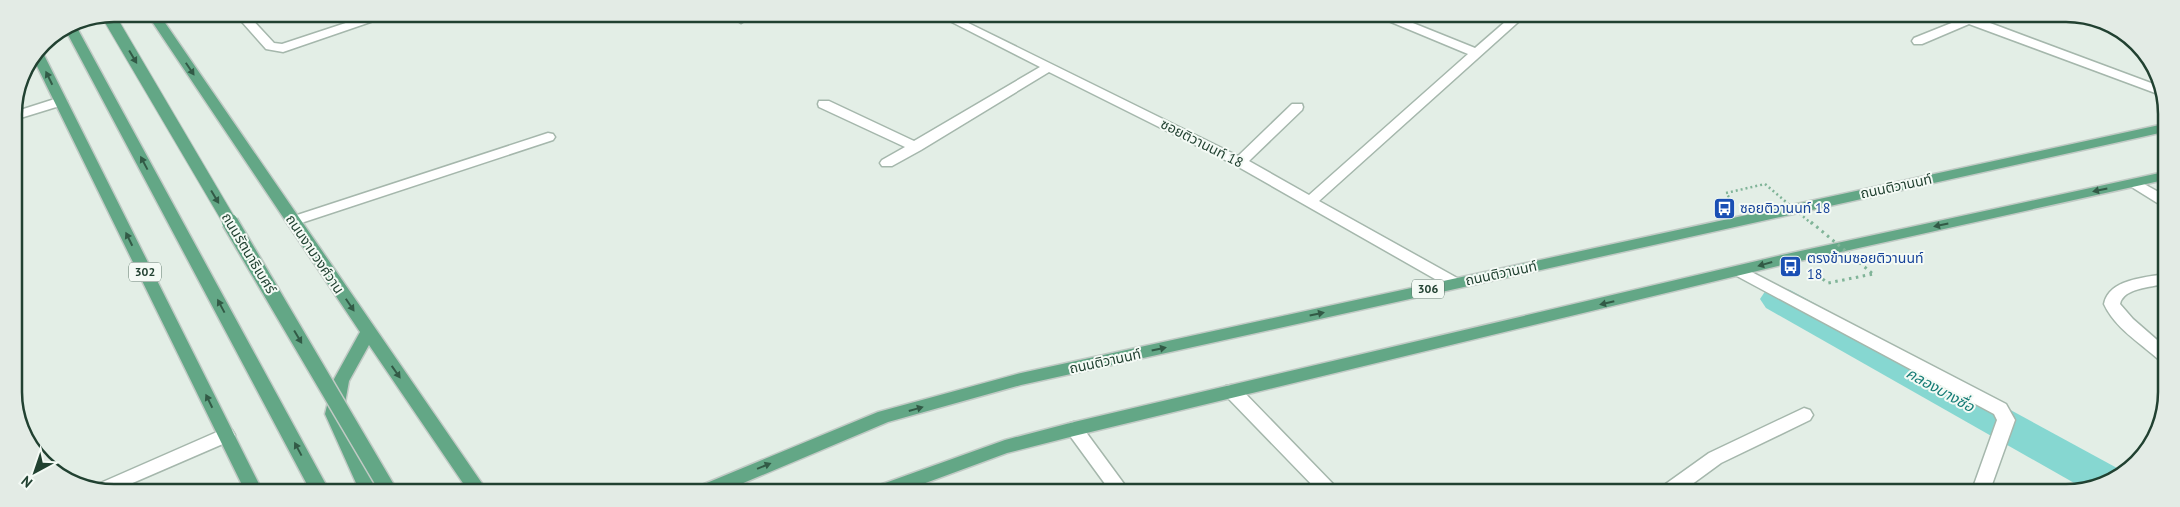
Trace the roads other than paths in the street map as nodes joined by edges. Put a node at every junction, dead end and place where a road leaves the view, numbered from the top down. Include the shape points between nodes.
1 (112, 22) edge
2 (158, 22) edge
3 (248, 22) edge
4 (360, 22) edge
5 (960, 22) edge
6 (1400, 22) edge
7 (1512, 22) edge
8 (1955, 22) edge
9 (1978, 22) edge
10 (74, 33) edge
11 (1918, 41) dead end
12 (1476, 53) junction
13 (41, 61) edge
14 (1049, 67) junction
15 (2154, 88) edge
16 (61, 101) junction
17 (824, 104) dead end
18 (1297, 107) dead end
19 (23, 113) edge
20 (2158, 129) edge
21 (548, 137) dead end
22 (916, 147) junction
23 (1240, 162) junction
24 (888, 163) dead end
25 (2158, 177) edge
26 (2135, 183) junction
27 (2158, 198) edge
28 (1308, 202) junction
29 (293, 221) junction
30 (1740, 272) junction
31 (2158, 281) edge
32 (1454, 284) junction
33 (368, 332) junction
34 (2158, 350) edge
35 (1232, 391) junction
36 (1804, 415) dead end
37 (1074, 429) junction
38 (226, 434) junction
39 (112, 484) edge
40 (250, 484) edge
41 (317, 484) edge
42 (365, 484) edge
43 (384, 484) edge
44 (474, 484) edge
45 (723, 484) edge
46 (902, 484) edge
47 (1115, 484) edge
48 (1322, 484) edge
49 (1679, 484) edge
50 (1983, 484) edge

1 -> 43 main road, ถนนรัตนาธิเบศร์, bridge
2 -> 29 main road, ถนนงามวงศ์วาน
3 - 4 street via 270,46 283,48
5 - 14 street, ซอยติวานนท์ 18
6 - 12 street
7 - 12 street
8 - 11 street
9 - 15 street
41 -> 10 main road
12 - 28 street
16 -> 13 main road, 302
14 - 22 street
14 - 23 street, ซอยติวานนท์ 18
16 - 19 street
38 -> 16 main road, 302
17 - 22 street
18 - 23 street
20 - 32 main road, ถนนติวานนท์ / 306
21 - 29 street
22 - 24 street
23 - 28 street, ซอยติวานนท์ 18
25 - 26 main road
26 - 27 street
26 -> 30 main road
28 - 32 street, ซอยติวานนท์ 18
29 -> 33 main road, ถนนงามวงศ์วาน
30 -> 35 main road
30 - 50 street via 1997,407 2006,420
31 - 34 street via 2118,293 2112,304 2126,322
45 -> 32 main road, ถนนติวานนท์ / 306 via 884,418 1012,382
33 - 42 main road via 341,381 334,414
33 -> 44 main road, ถนนงามวงศ์วาน
35 - 37 main road
35 - 48 street
36 - 49 street via 1715,458
37 - 46 main road via 1005,447
37 - 47 street
38 - 39 street
38 - 40 main road, 302

